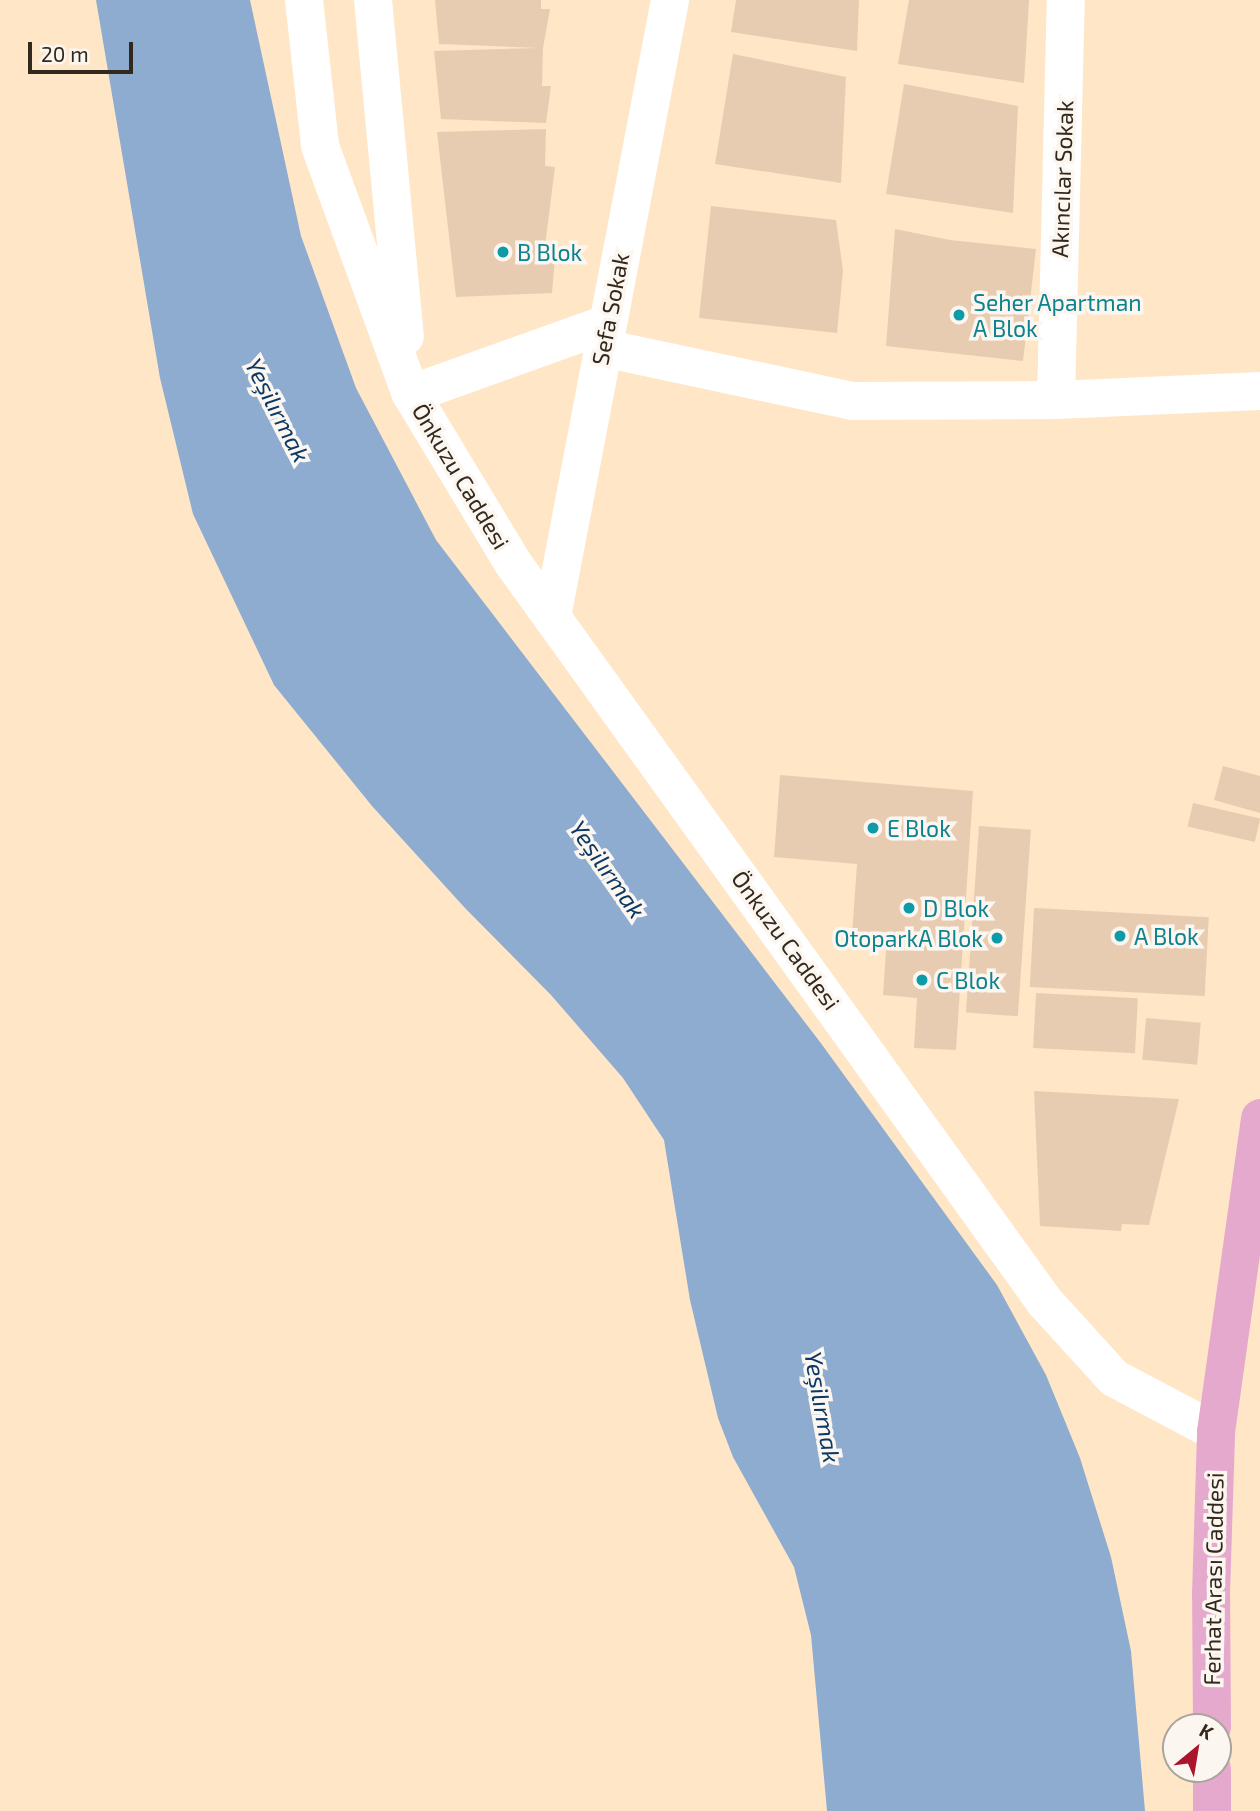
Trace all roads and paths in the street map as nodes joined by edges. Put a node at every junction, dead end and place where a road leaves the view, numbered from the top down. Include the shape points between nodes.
1 (304, 0) edge
2 (373, 0) edge
3 (670, 0) edge
4 (1066, 0) edge
5 (605, 336) junction
6 (1260, 391) edge
7 (411, 394) junction
8 (1056, 400) junction
9 (552, 617) junction
10 (1260, 1118) edge
11 (1216, 1432) junction
12 (1212, 1713) edge
13 (1212, 1783) edge
14 (1212, 1811) edge

1 - 7 street, Önkuzu Caddesi via 320,146
2 - 7 street, Önkuzu Caddesi
3 - 5 street, Sefa Sokak
4 - 8 street, Akıncılar Sokak
5 - 7 street
5 - 8 street via 852,401
5 - 9 street, Sefa Sokak
6 - 8 street
7 - 9 street, Önkuzu Caddesi via 513,563
9 - 11 street, Önkuzu Caddesi via 1044,1301 1114,1378
10 - 11 main road, Ferhat Arası Caddesi
11 - 12 main road, Ferhat Arası Caddesi
13 - 14 main road

